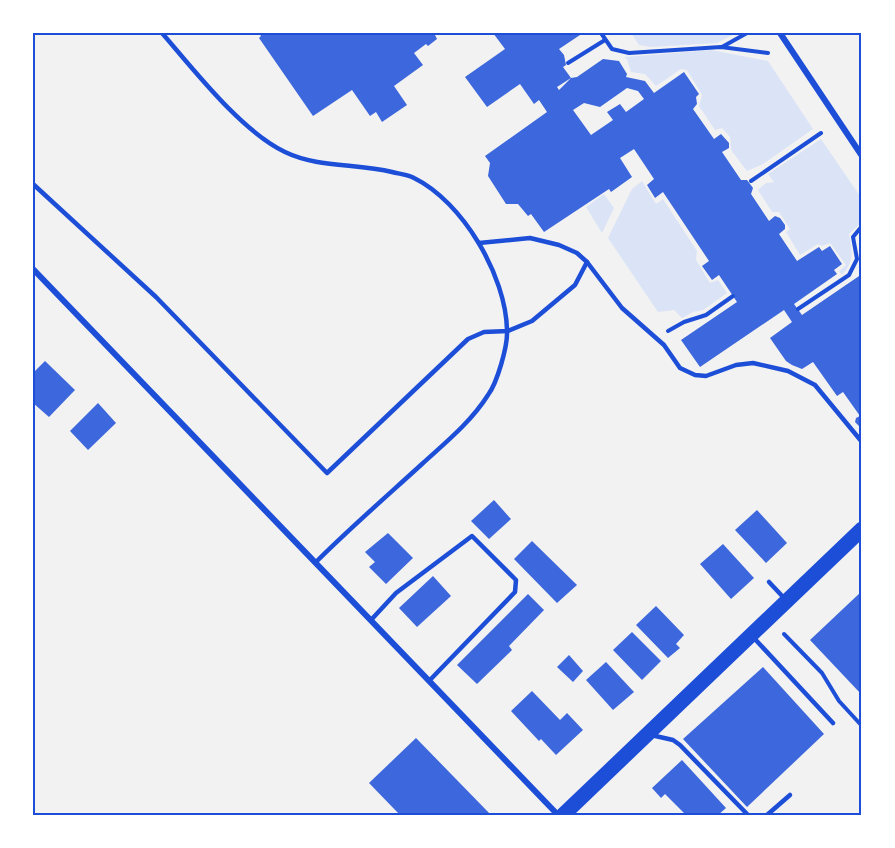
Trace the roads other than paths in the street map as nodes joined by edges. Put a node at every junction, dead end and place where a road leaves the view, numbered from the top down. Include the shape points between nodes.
1 (162, 33) edge
2 (780, 33) edge
3 (862, 156) edge
4 (33, 184) edge
5 (479, 243) junction
6 (587, 262) junction
7 (33, 269) edge
8 (508, 331) junction
9 (862, 442) edge
10 (862, 529) edge
11 (316, 562) junction
12 (769, 582) dead end
13 (786, 601) junction
14 (371, 620) junction
15 (751, 635) junction
16 (429, 681) junction
17 (833, 723) dead end
18 (648, 734) junction
19 (790, 795) dead end
20 (558, 815) edge
21 (564, 815) edge
22 (748, 815) edge
23 (767, 815) edge

1 - 5 lane via 213,91 265,139 310,161 376,168 412,177 433,189
2 - 3 street
4 - 8 lane via 156,297 327,473 468,339 484,332
5 - 6 lane via 530,238 559,245
5 - 8 lane via 500,289
6 - 8 lane via 575,285 532,321
6 - 9 lane via 622,308 664,345 680,368 706,376 736,364 753,363 788,371 815,385
7 - 11 street
8 - 11 lane via 489,394 457,432
10 - 13 main road
11 - 14 street
12 - 13 lane
13 - 15 main road
14 - 16 street
14 - 16 lane via 396,593 472,536 516,580 514,592
15 - 17 lane
15 - 18 main road
16 - 20 street
18 - 21 main road
18 - 22 lane via 680,745
19 - 23 lane

